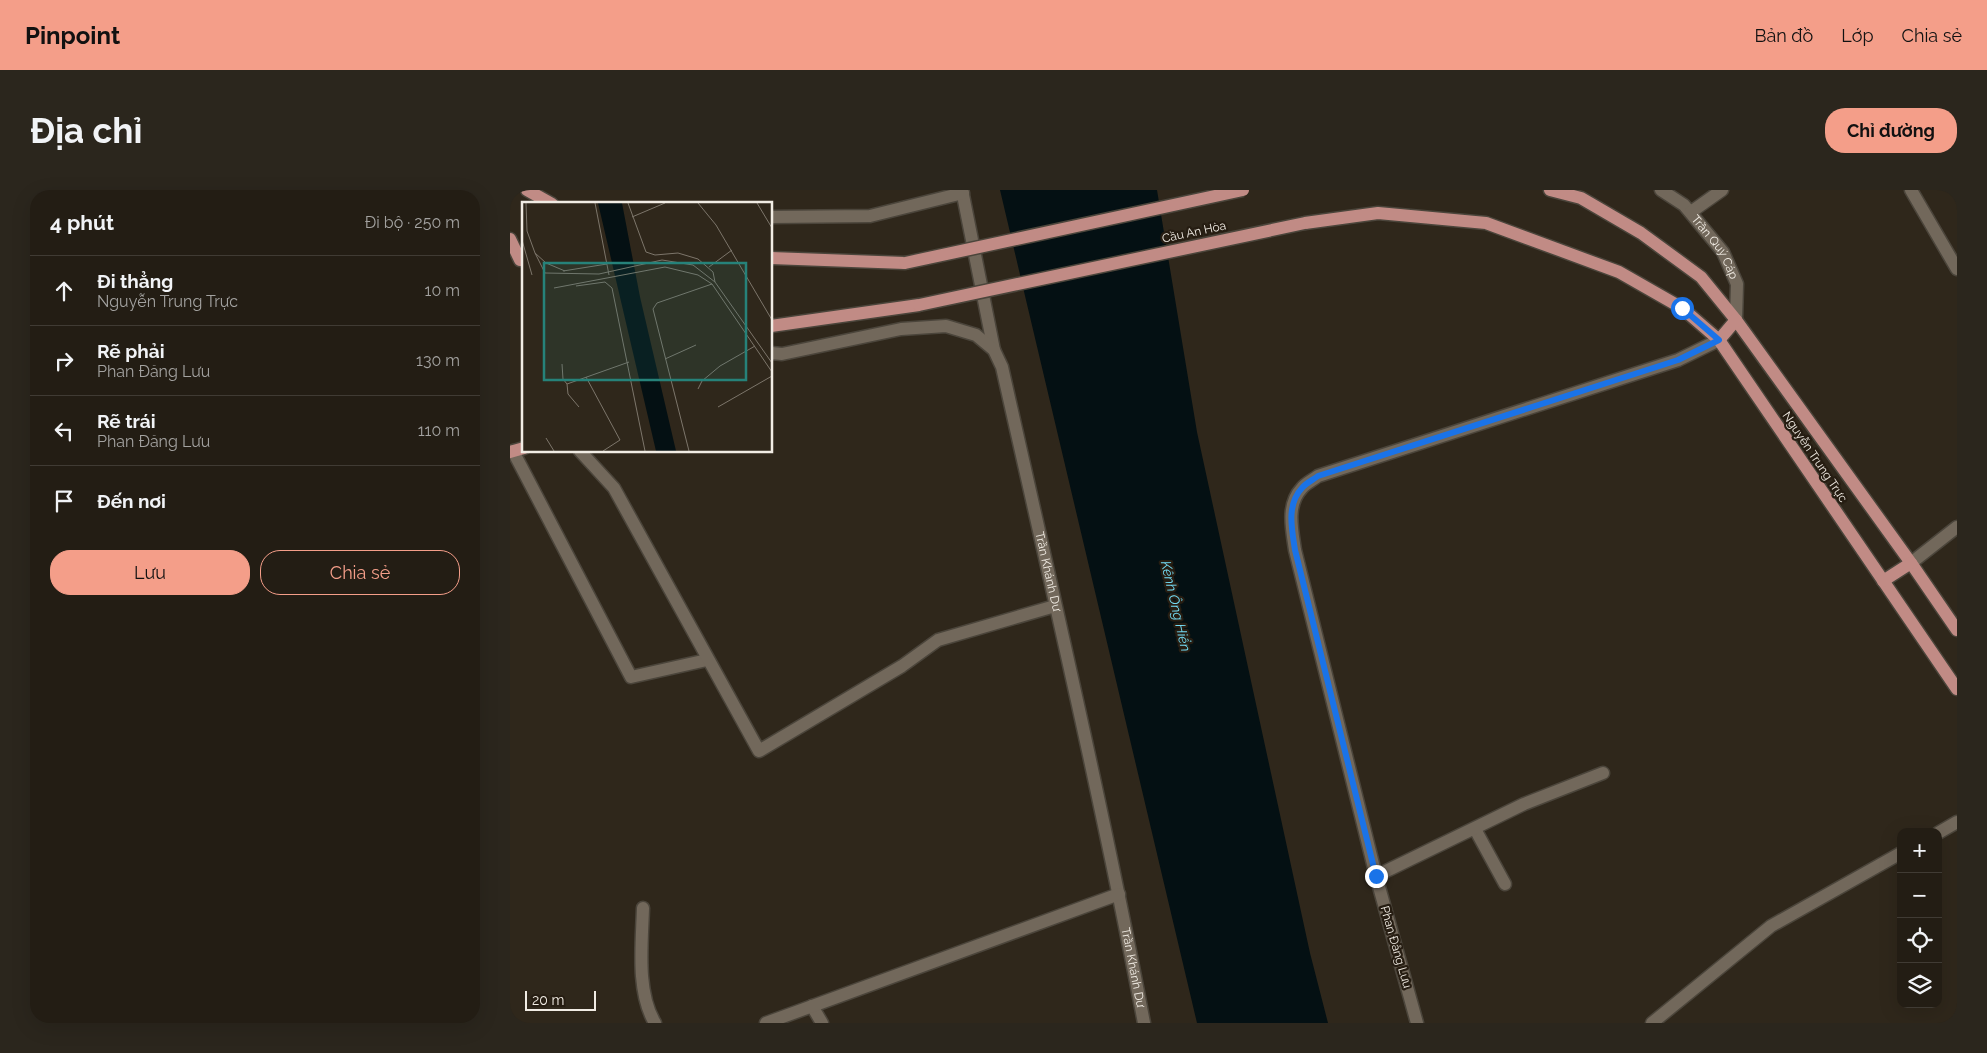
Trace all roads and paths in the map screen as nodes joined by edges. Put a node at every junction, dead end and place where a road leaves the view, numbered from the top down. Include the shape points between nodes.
1 (527, 190) edge
2 (1243, 190) edge
3 (1550, 190) edge
4 (1661, 190) edge
5 (1722, 190) edge
6 (1912, 190) edge
7 (962, 192) edge
8 (548, 202) edge
9 (1691, 212) junction
10 (772, 217) edge
11 (510, 239) edge
12 (772, 258) edge
13 (519, 260) edge
14 (1957, 269) edge
15 (1619, 272) joint
16 (1736, 320) junction
17 (772, 326) edge
18 (1719, 340) junction
19 (994, 350) junction
20 (772, 353) edge
21 (516, 450) edge
22 (581, 452) edge
23 (1957, 528) edge
24 (1911, 562) junction
25 (1884, 581) junction
26 (1056, 606) junction
27 (1957, 630) edge
28 (708, 660) junction
29 (1957, 689) edge
30 (1603, 773) dead end
31 (1957, 822) edge
32 (1475, 829) junction
33 (1942, 831) edge
34 (1897, 855) edge
35 (1376, 876) junction
36 (1505, 884) dead end
37 (1119, 894) junction
38 (644, 908) dead end
39 (812, 1006) junction
40 (655, 1023) edge
41 (766, 1023) edge
42 (822, 1023) edge
43 (1144, 1023) edge
44 (1417, 1023) edge
45 (1652, 1023) edge

1 - 8 main road
2 - 12 main road, bridge via 905,263
3 - 16 main road, Nguyễn Trung Trực via 1581,198 1641,233 1701,277
4 - 9 street, Trần Quý Cáp
5 - 9 street
6 - 14 street
7 - 10 street via 870,216
7 - 19 street, Trần Khánh Dư
9 - 16 street, Trần Quý Cáp via 1723,252 1737,284
11 - 13 main road
15 - 17 main road, Cầu An Hòa, bridge via 1486,222 1378,214 1304,223 919,305
15 - 18 main road, Nguyễn Trung Trực via 1682,308
16 - 18 main road
16 - 24 main road, Nguyễn Trung Trực
18 - 25 main road, Nguyễn Trung Trực
18 - 35 street, Phan Đăng Lưu via 1678,360 1318,476 1302,487 1294,499 1291,519 1295,550
19 - 20 street via 976,336 946,326 901,329 782,354
19 - 26 street, Trần Khánh Dư via 1002,367
21 - 28 street via 631,677
22 - 28 street via 614,488
23 - 24 street
24 - 25 main road
24 - 27 main road, Nguyễn Trung Trực
25 - 29 main road, Nguyễn Trung Trực
26 - 28 street via 938,640 902,666 759,752
26 - 37 street, Trần Khánh Dư
30 - 32 street via 1524,804
31 - 33 street
32 - 35 street
32 - 36 street
34 - 45 street via 1771,926
35 - 44 street, Phan Đăng Lưu
37 - 39 street
37 - 43 street, Trần Khánh Dư
38 - 40 street via 641,975 650,1016
39 - 41 street
39 - 42 street

